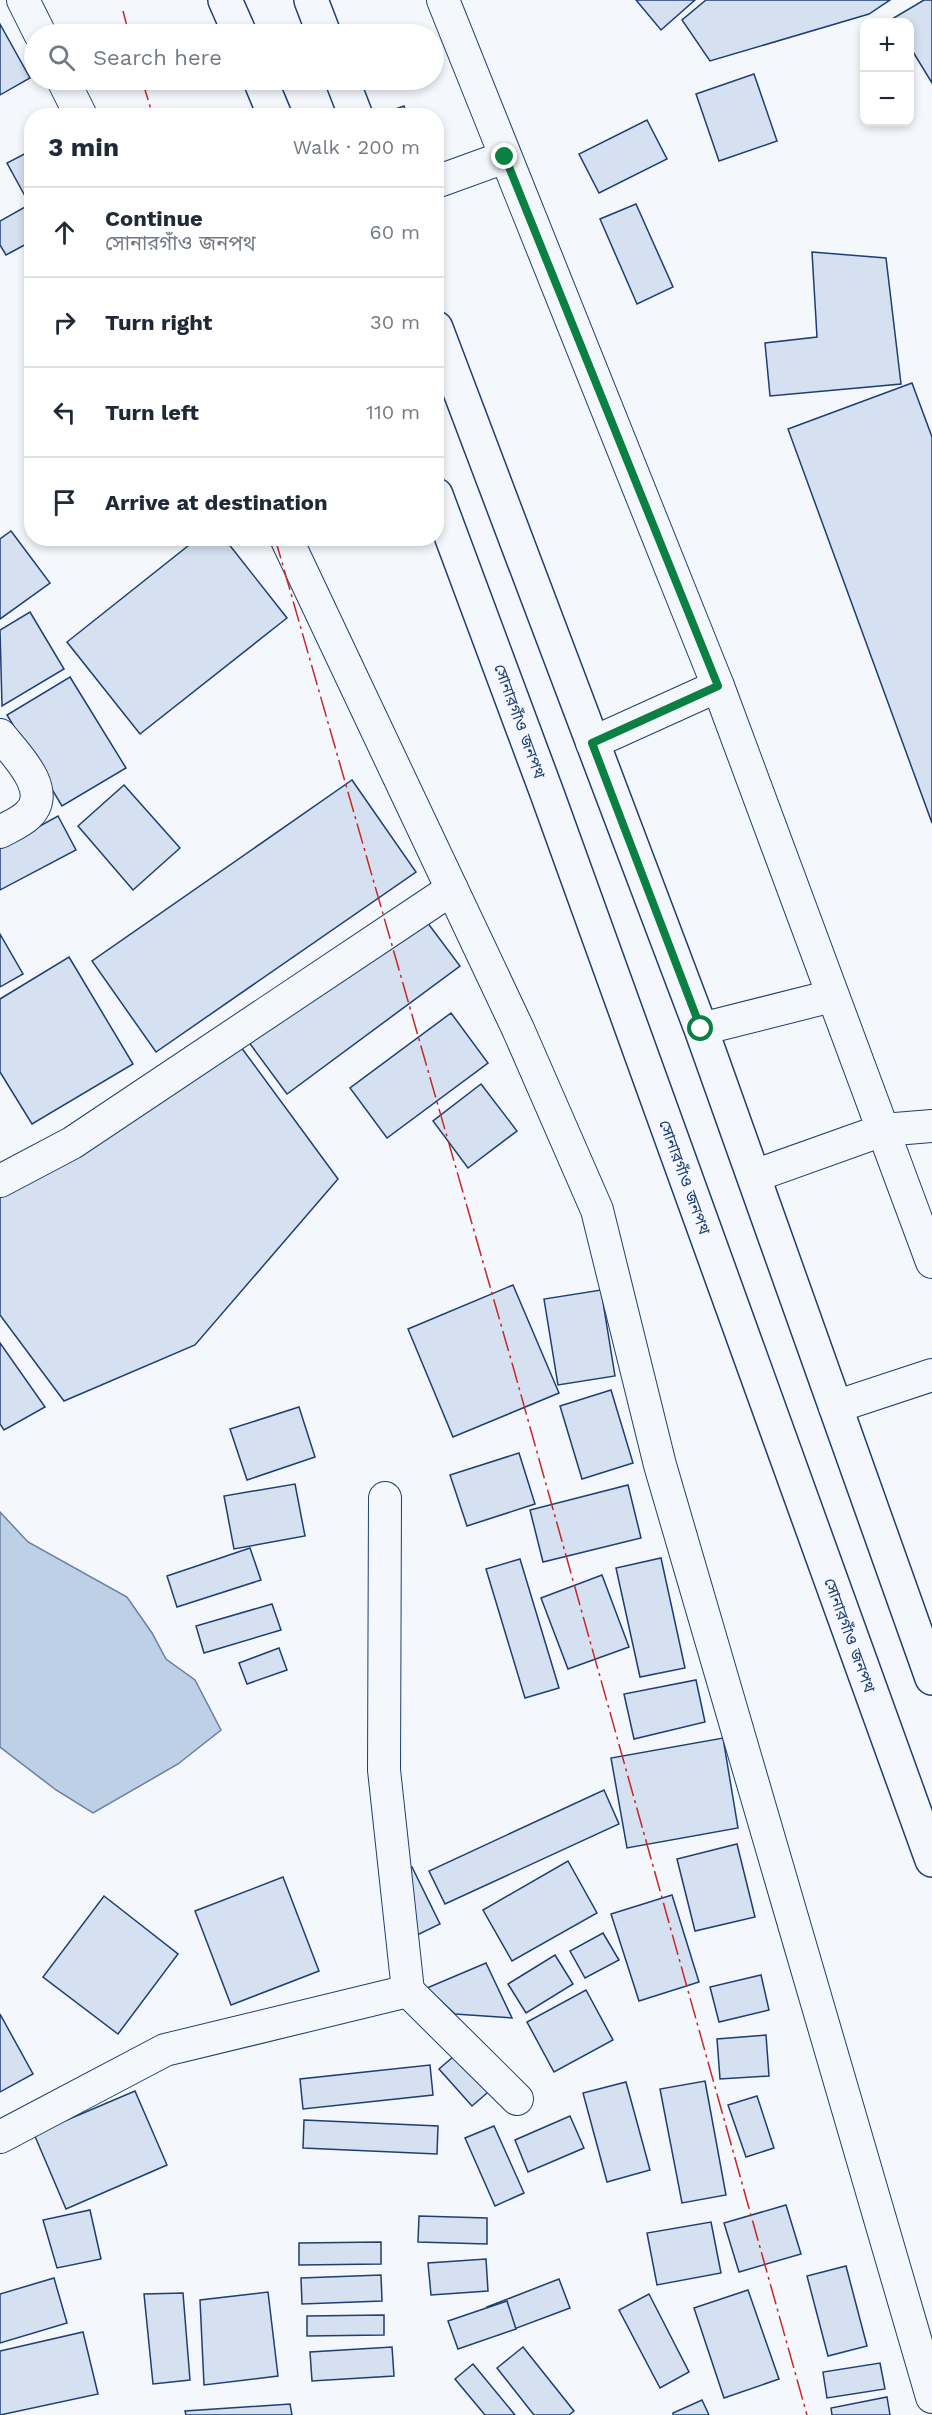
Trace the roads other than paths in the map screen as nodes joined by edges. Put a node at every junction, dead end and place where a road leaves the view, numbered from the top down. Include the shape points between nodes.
1 (23, 0) edge
2 (225, 0) edge
3 (311, 0) edge
4 (443, 0) edge
5 (35, 24) edge
6 (236, 24) edge
7 (320, 24) edge
8 (68, 90) edge
9 (264, 90) edge
10 (346, 90) edge
11 (77, 108) edge
12 (272, 108) edge
13 (353, 108) edge
14 (505, 157) junction
15 (444, 179) edge
16 (444, 349) edge
17 (444, 516) edge
18 (290, 546) edge
19 (718, 686) junction
20 (0, 735) edge
21 (592, 743) junction
22 (0, 832) edge
23 (452, 889) junction
24 (832, 996) junction
25 (701, 1029) junction
26 (932, 1126) edge
27 (883, 1130) junction
28 (753, 1176) junction
29 (0, 1181) edge
30 (932, 1262) edge
31 (932, 1375) edge
32 (835, 1407) junction
33 (385, 1498) dead end
34 (932, 1678) edge
35 (932, 1860) edge
36 (408, 1991) junction
37 (517, 2099) dead end
38 (0, 2137) edge
39 (932, 2397) edge

1 - 5 street
2 - 6 main road
3 - 7 main road
4 - 14 street
8 - 11 street
9 - 12 main road
10 - 13 main road
14 - 15 street
14 - 19 street
16 - 21 main road
17 - 35 main road, সোনারগাঁও জনপথ
18 - 23 street
19 - 21 street
19 - 24 street
20 - 22 street via 33,777 37,796 30,815
21 - 25 main road
23 - 29 street via 72,1143
23 - 39 street via 597,1210 660,1465
24 - 25 street
24 - 27 street
25 - 28 main road
26 - 27 street
27 - 28 street
27 - 30 street
28 - 32 main road
31 - 32 street
32 - 34 main road
33 - 36 street via 384,1770
36 - 37 street
36 - 38 street via 165,2050

